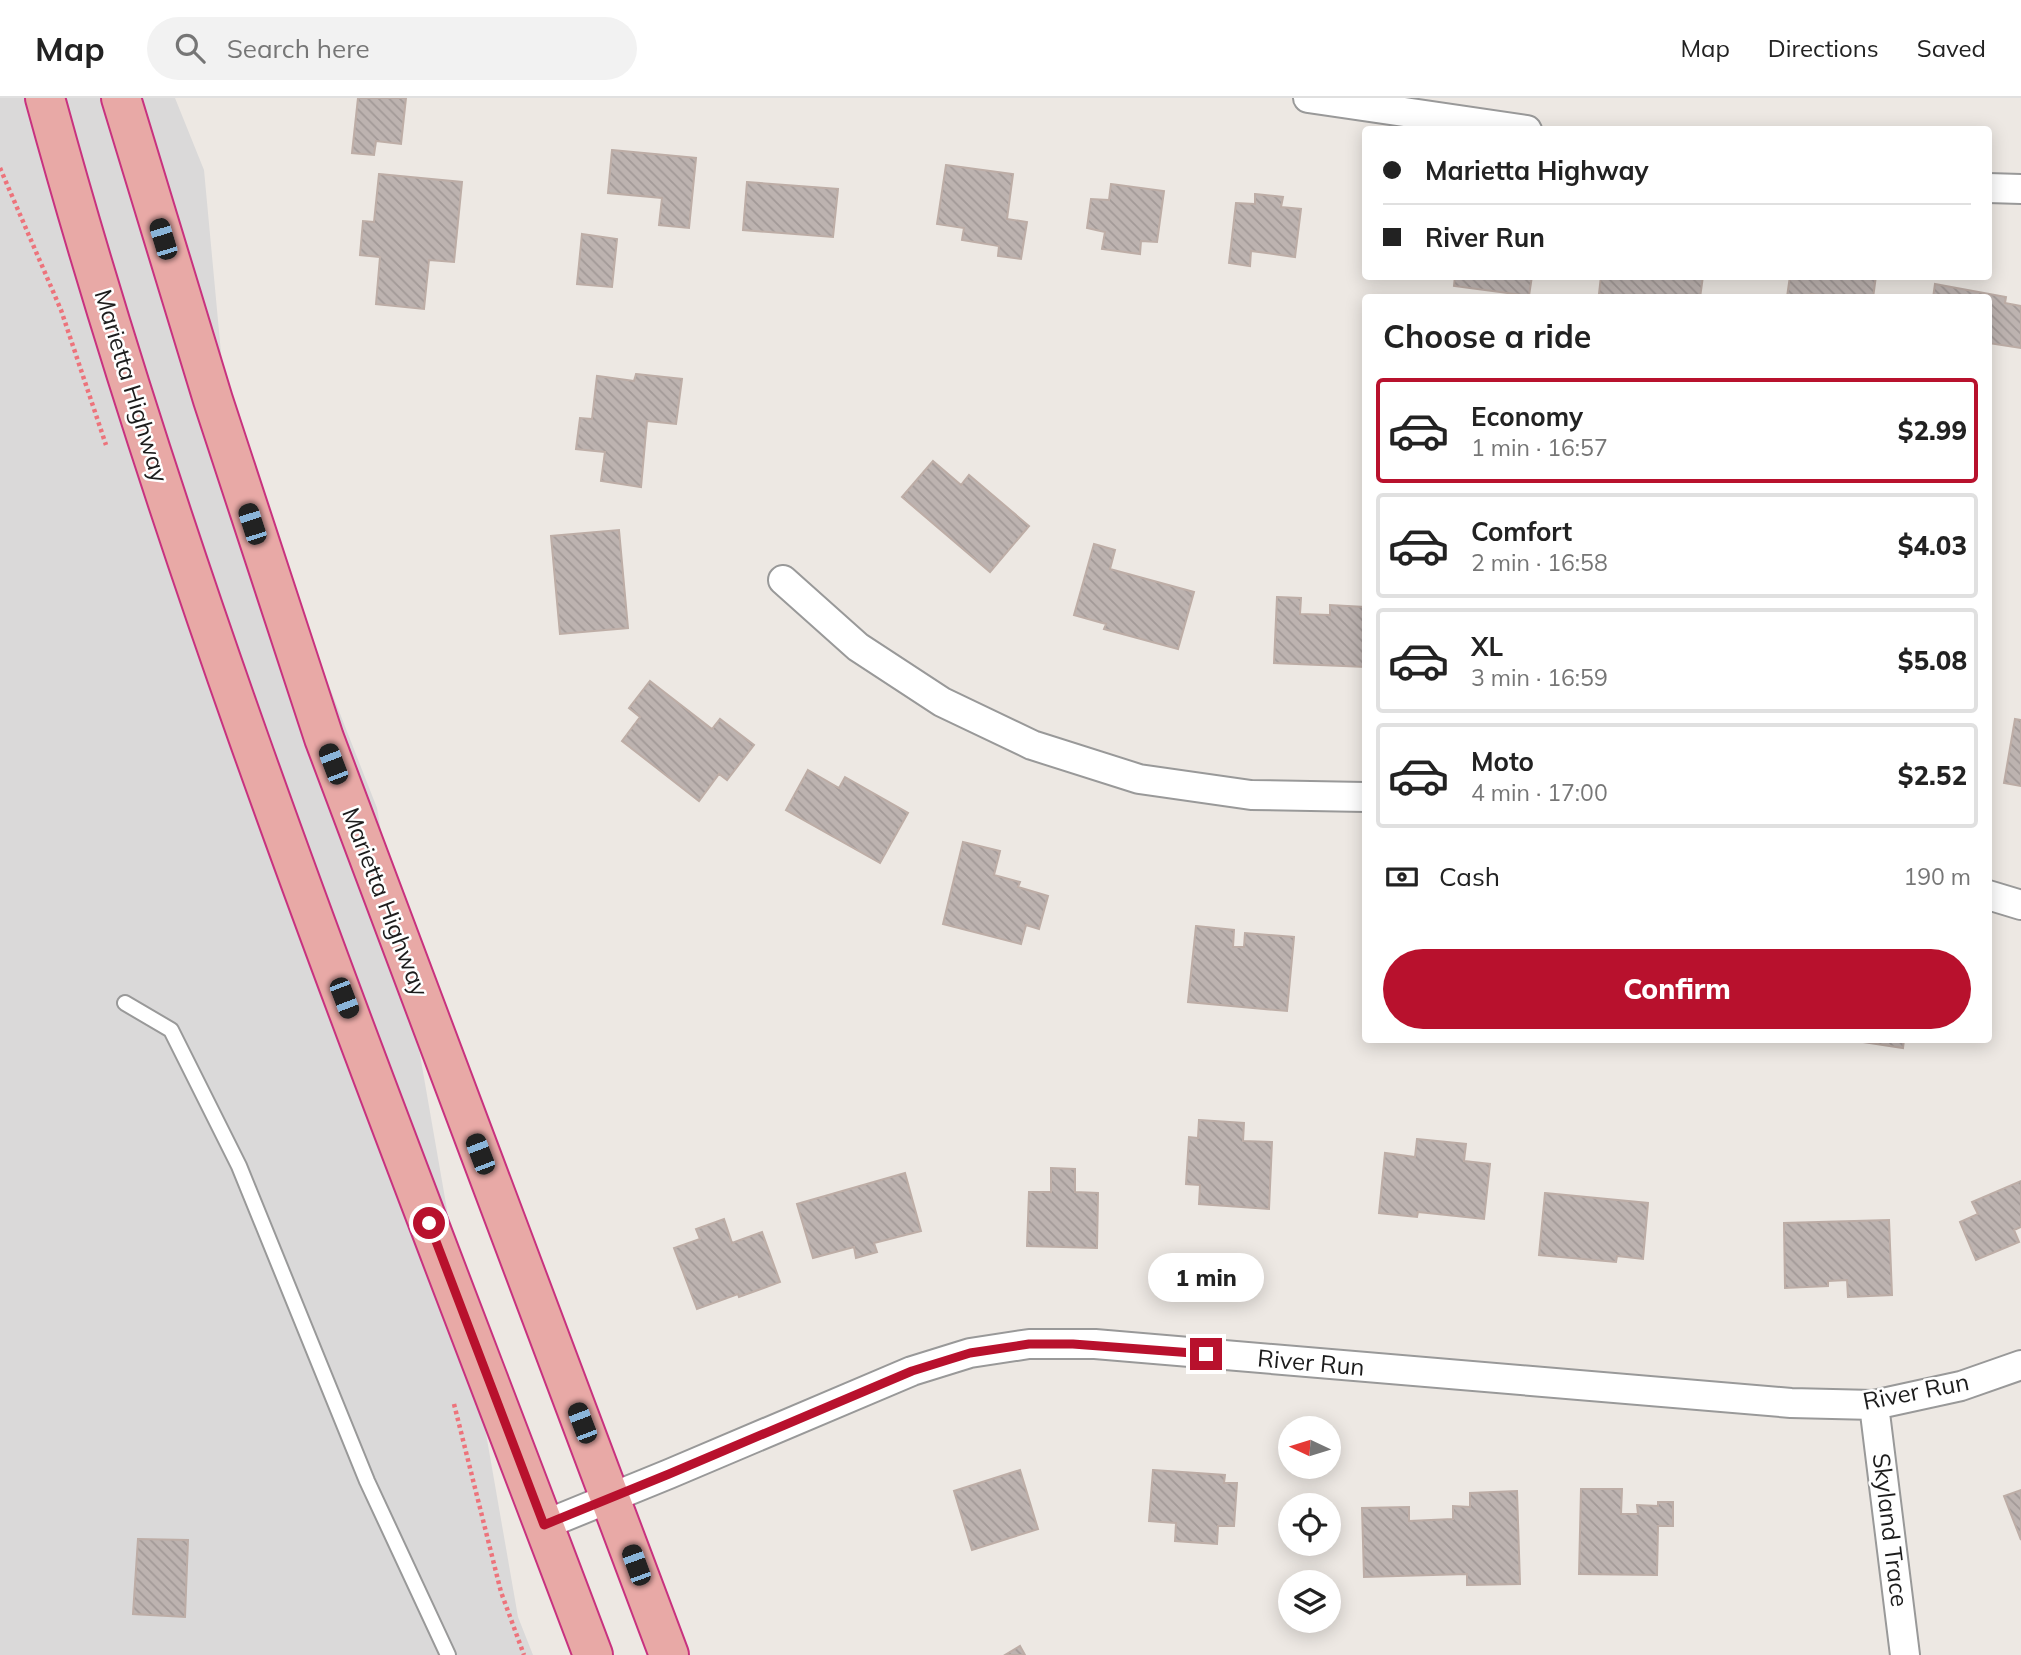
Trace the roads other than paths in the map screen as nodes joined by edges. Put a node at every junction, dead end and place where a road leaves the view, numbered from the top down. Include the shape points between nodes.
1 (45, 98) edge
2 (121, 98) edge
3 (1308, 98) edge
4 (1500, 126) edge
5 (1992, 188) edge
6 (2021, 189) edge
7 (783, 580) dead end
8 (1362, 797) edge
9 (1992, 896) edge
10 (2021, 905) edge
11 (125, 1003) dead end
12 (2021, 1365) edge
13 (1874, 1405) junction
14 (610, 1497) junction
15 (544, 1525) junction
16 (448, 1655) edge
17 (593, 1655) edge
18 (669, 1655) edge
19 (1905, 1655) edge

1 - 15 highway, Marietta Highway via 136,405 247,738
2 - 14 highway, Marietta Highway via 212,400 324,738
3 - 4 street
5 - 6 street
7 - 8 street via 869,654 942,702 1032,745 1139,779 1251,795
9 - 10 street
11 - 16 lane via 172,1030 239,1166 367,1481
12 - 13 street, River Run via 1961,1386
13 - 14 street, River Run via 1791,1403 1095,1345 1029,1344 970,1353 912,1371
13 - 19 street, Skyland Trace
14 - 15 street, River Run
14 - 18 highway, Marietta Highway
15 - 17 highway, Marietta Highway

